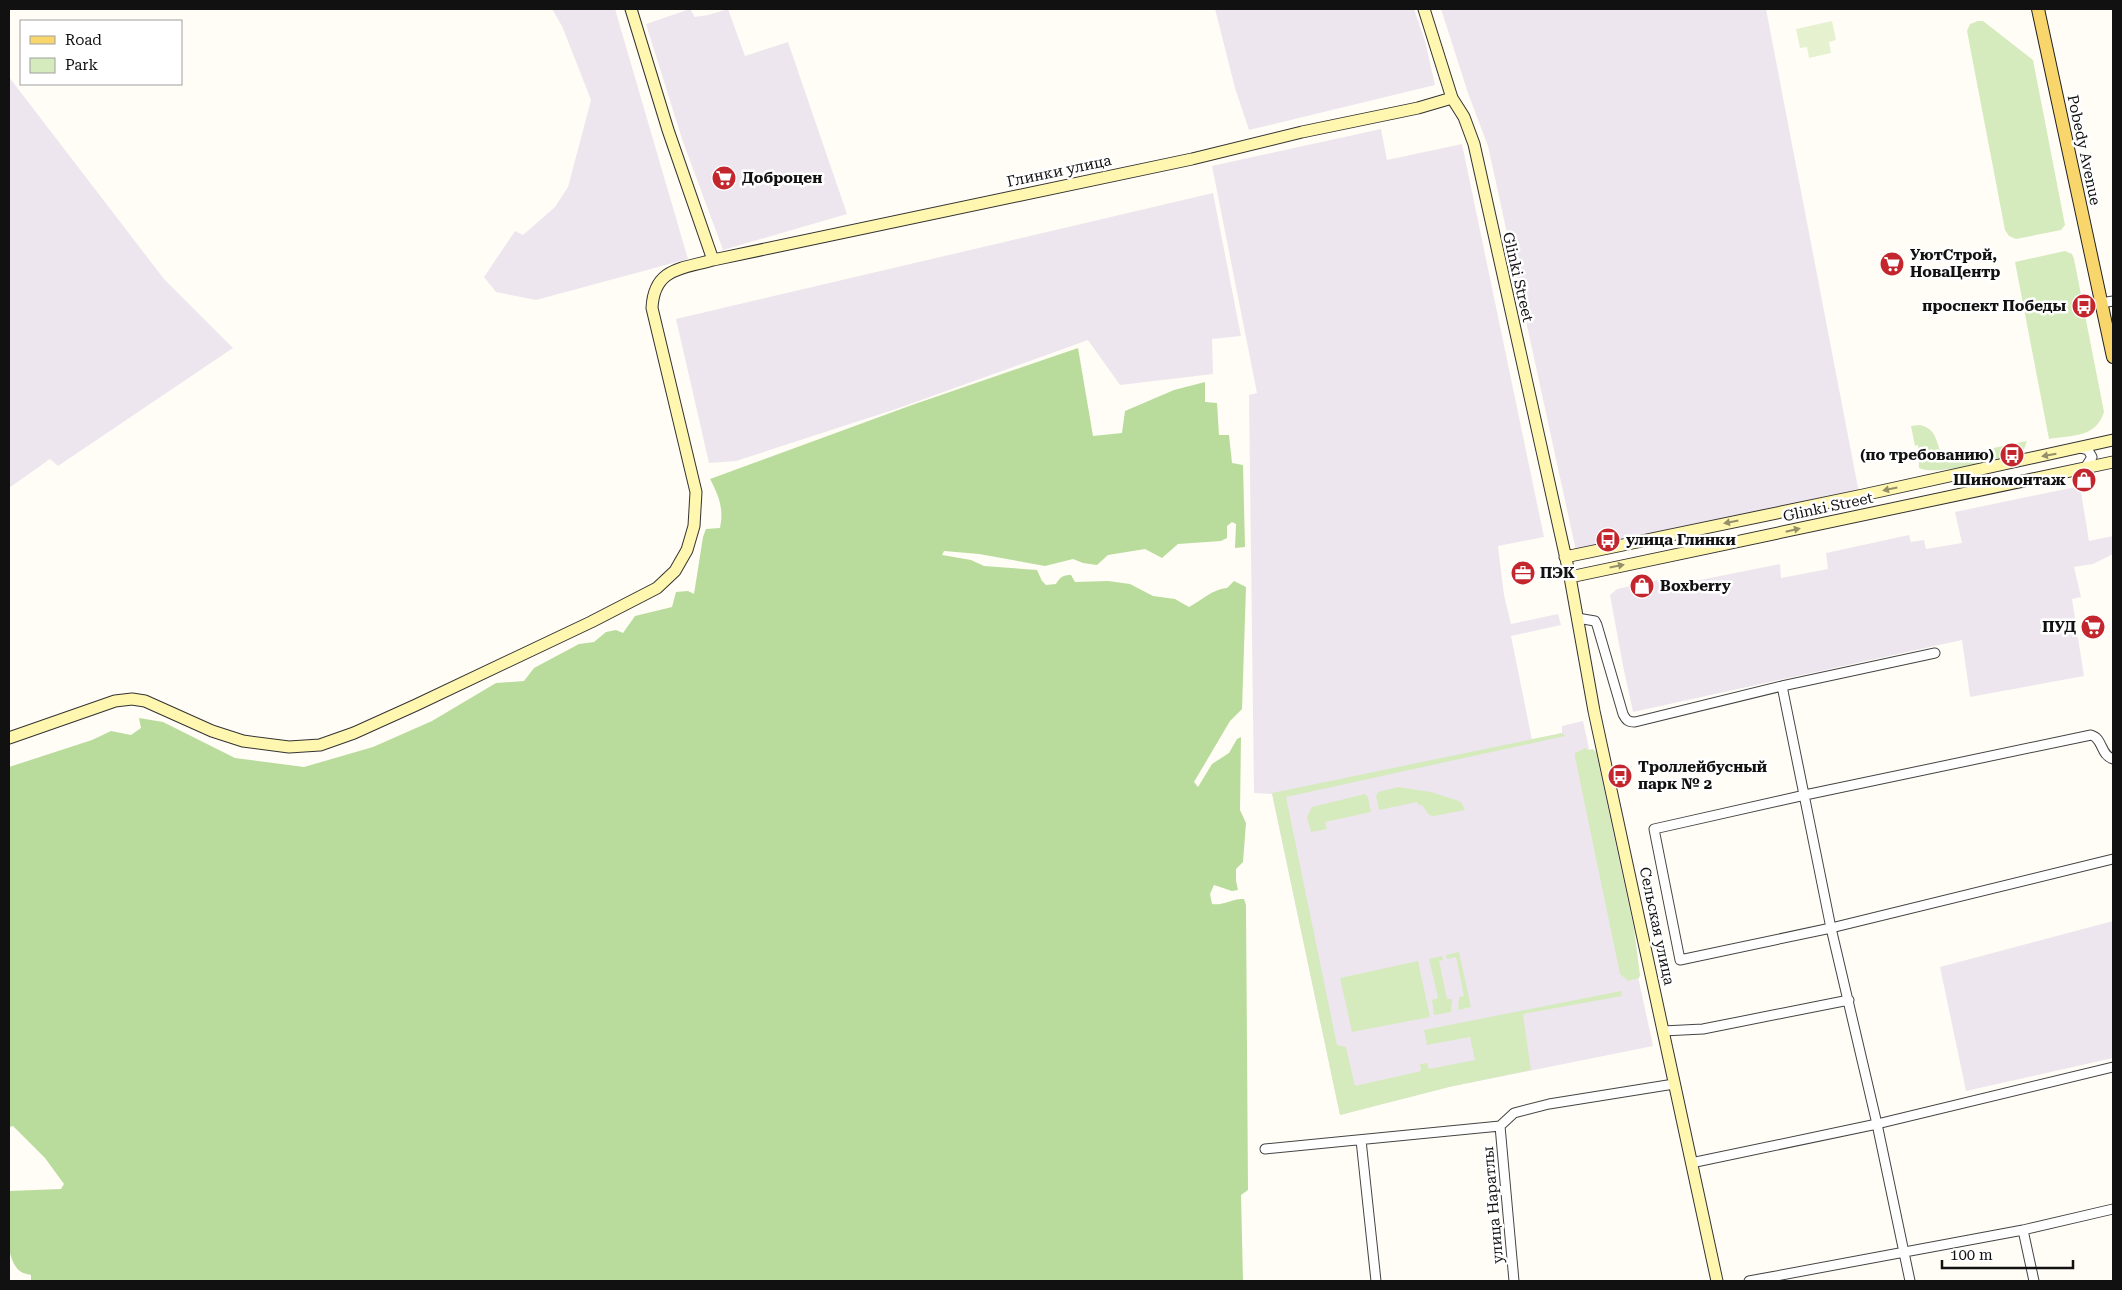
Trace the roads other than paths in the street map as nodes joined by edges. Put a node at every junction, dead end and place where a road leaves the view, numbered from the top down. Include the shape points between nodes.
1 (631, 9) edge
2 (1424, 9) edge
3 (2038, 9) edge
4 (1452, 98) junction
5 (712, 260) junction
6 (2107, 302) edge
7 (2113, 357) edge
8 (2113, 440) edge
9 (2080, 448) junction
10 (2113, 462) edge
11 (2085, 468) junction
12 (1565, 558) junction
13 (1570, 577) junction
14 (1577, 618) junction
15 (1935, 653) dead end
16 (1782, 686) junction
17 (9, 738) edge
18 (2113, 759) edge
19 (1805, 795) junction
20 (2113, 858) edge
21 (1831, 928) junction
22 (1849, 1000) junction
23 (1663, 1031) junction
24 (2113, 1067) edge
25 (1674, 1084) junction
26 (1878, 1124) junction
27 (1500, 1126) junction
28 (1361, 1140) junction
29 (1265, 1149) dead end
30 (1691, 1163) junction
31 (2113, 1209) edge
32 (2023, 1230) junction
33 (1904, 1253) junction
34 (1376, 1281) edge
35 (1514, 1281) edge
36 (1717, 1281) edge
37 (1749, 1281) edge
38 (1910, 1281) edge
39 (2034, 1281) edge

1 - 5 main road
2 - 4 main road, Glinki Street
3 - 6 main road, Pobedy Avenue
4 - 5 main road, Глинки улица via 1192,159
4 - 12 main road, Glinki Street via 1464,117 1474,144
5 - 17 main road, Глинки улица via 671,272 656,286 652,308 696,492 691,539 682,562 658,588 416,705 320,745 289,747 243,741 212,731 161,707 132,699 101,705
6 - 7 main road, Pobedy Avenue
8 - 9 main road, Glinki Street
9 - 11 street via 2088,450 2092,457
9 -> 12 main road, Glinki Street
10 - 11 main road, Glinki Street
13 -> 11 main road, Glinki Street
12 - 13 main road, Glinki Street
13 - 14 main road, Сельская улица
14 - 16 street via 1595,621 1598,625 1623,714 1630,722
14 - 23 main road, Сельская улица
15 - 16 street
16 - 19 street
18 - 19 street via 2091,736
19 - 21 street
19 - 21 street via 1654,830 1680,960
20 - 21 street
21 - 22 street
22 - 23 street via 1703,1029
22 - 26 street
23 - 25 main road, Сельская улица
24 - 26 street
25 - 27 street via 1542,1106 1514,1113
25 - 30 main road, Сельская улица
26 - 30 street
26 - 33 street
27 - 28 street
27 - 35 street, улица Наратлы
28 - 29 street
28 - 34 street
30 - 36 main road, Сельская улица
31 - 32 street
32 - 33 street
32 - 39 street
33 - 37 street
33 - 38 street

